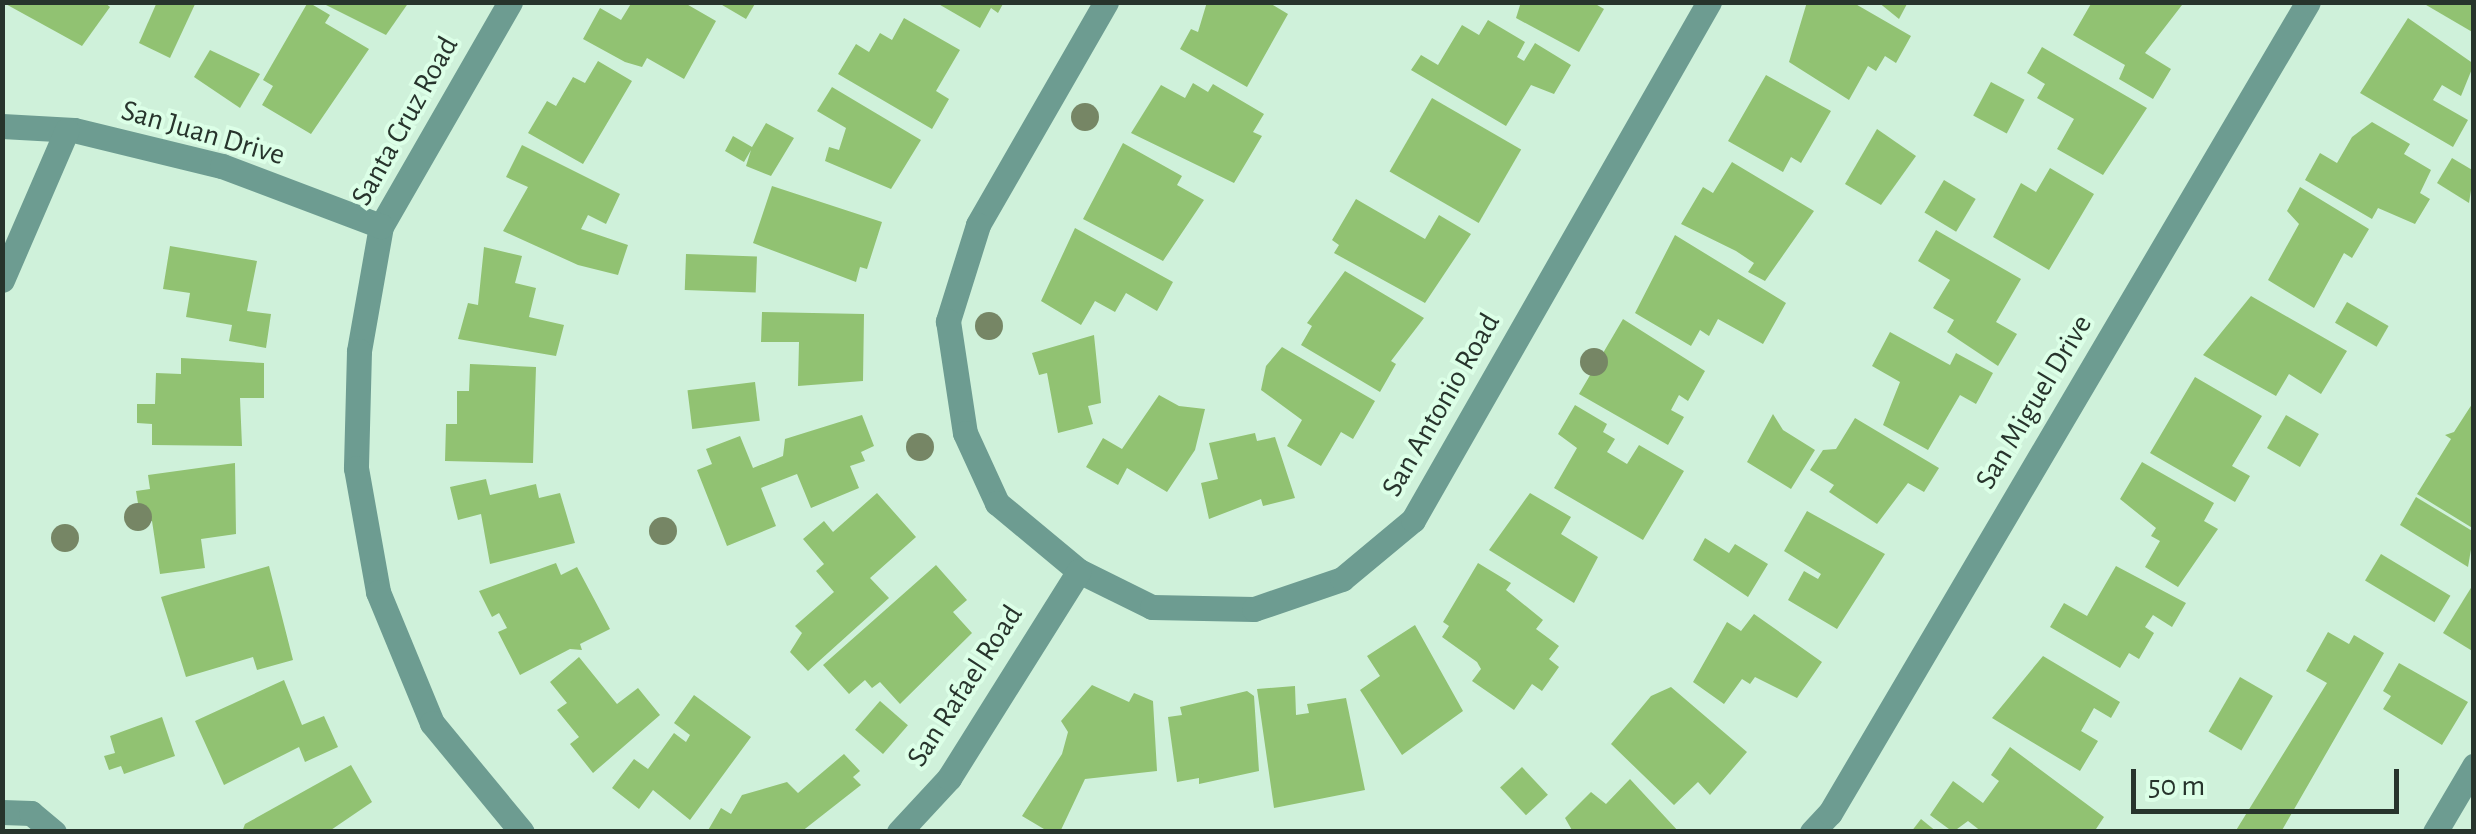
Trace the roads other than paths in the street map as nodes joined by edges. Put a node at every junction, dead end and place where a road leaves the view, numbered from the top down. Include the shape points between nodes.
1 (510, 2) edge
2 (1106, 2) edge
3 (1709, 2) edge
4 (2308, 2) edge
5 (2, 126) edge
6 (67, 130) junction
7 (381, 226) junction
8 (2, 280) edge
9 (1079, 571) junction
10 (2474, 766) edge
11 (2, 812) edge
12 (54, 832) edge
13 (522, 832) edge
14 (899, 832) edge
15 (1812, 832) edge
16 (2435, 832) edge

1 - 7 street, Santa Cruz Road
2 - 9 street, San Antonio Road via 978,225 948,321 965,433 998,503
3 - 9 street, San Antonio Road via 1413,520 1342,579 1254,608 1152,607
4 - 15 street, San Miguel Drive via 1830,812
5 - 6 street, San Juan Drive
6 - 7 street, San Juan Drive via 222,166
6 - 8 street
7 - 13 street, Santa Cruz Road via 359,350 356,468 378,592 432,723
9 - 14 street, San Rafael Road via 949,778
10 - 16 street
11 - 12 street via 31,813

